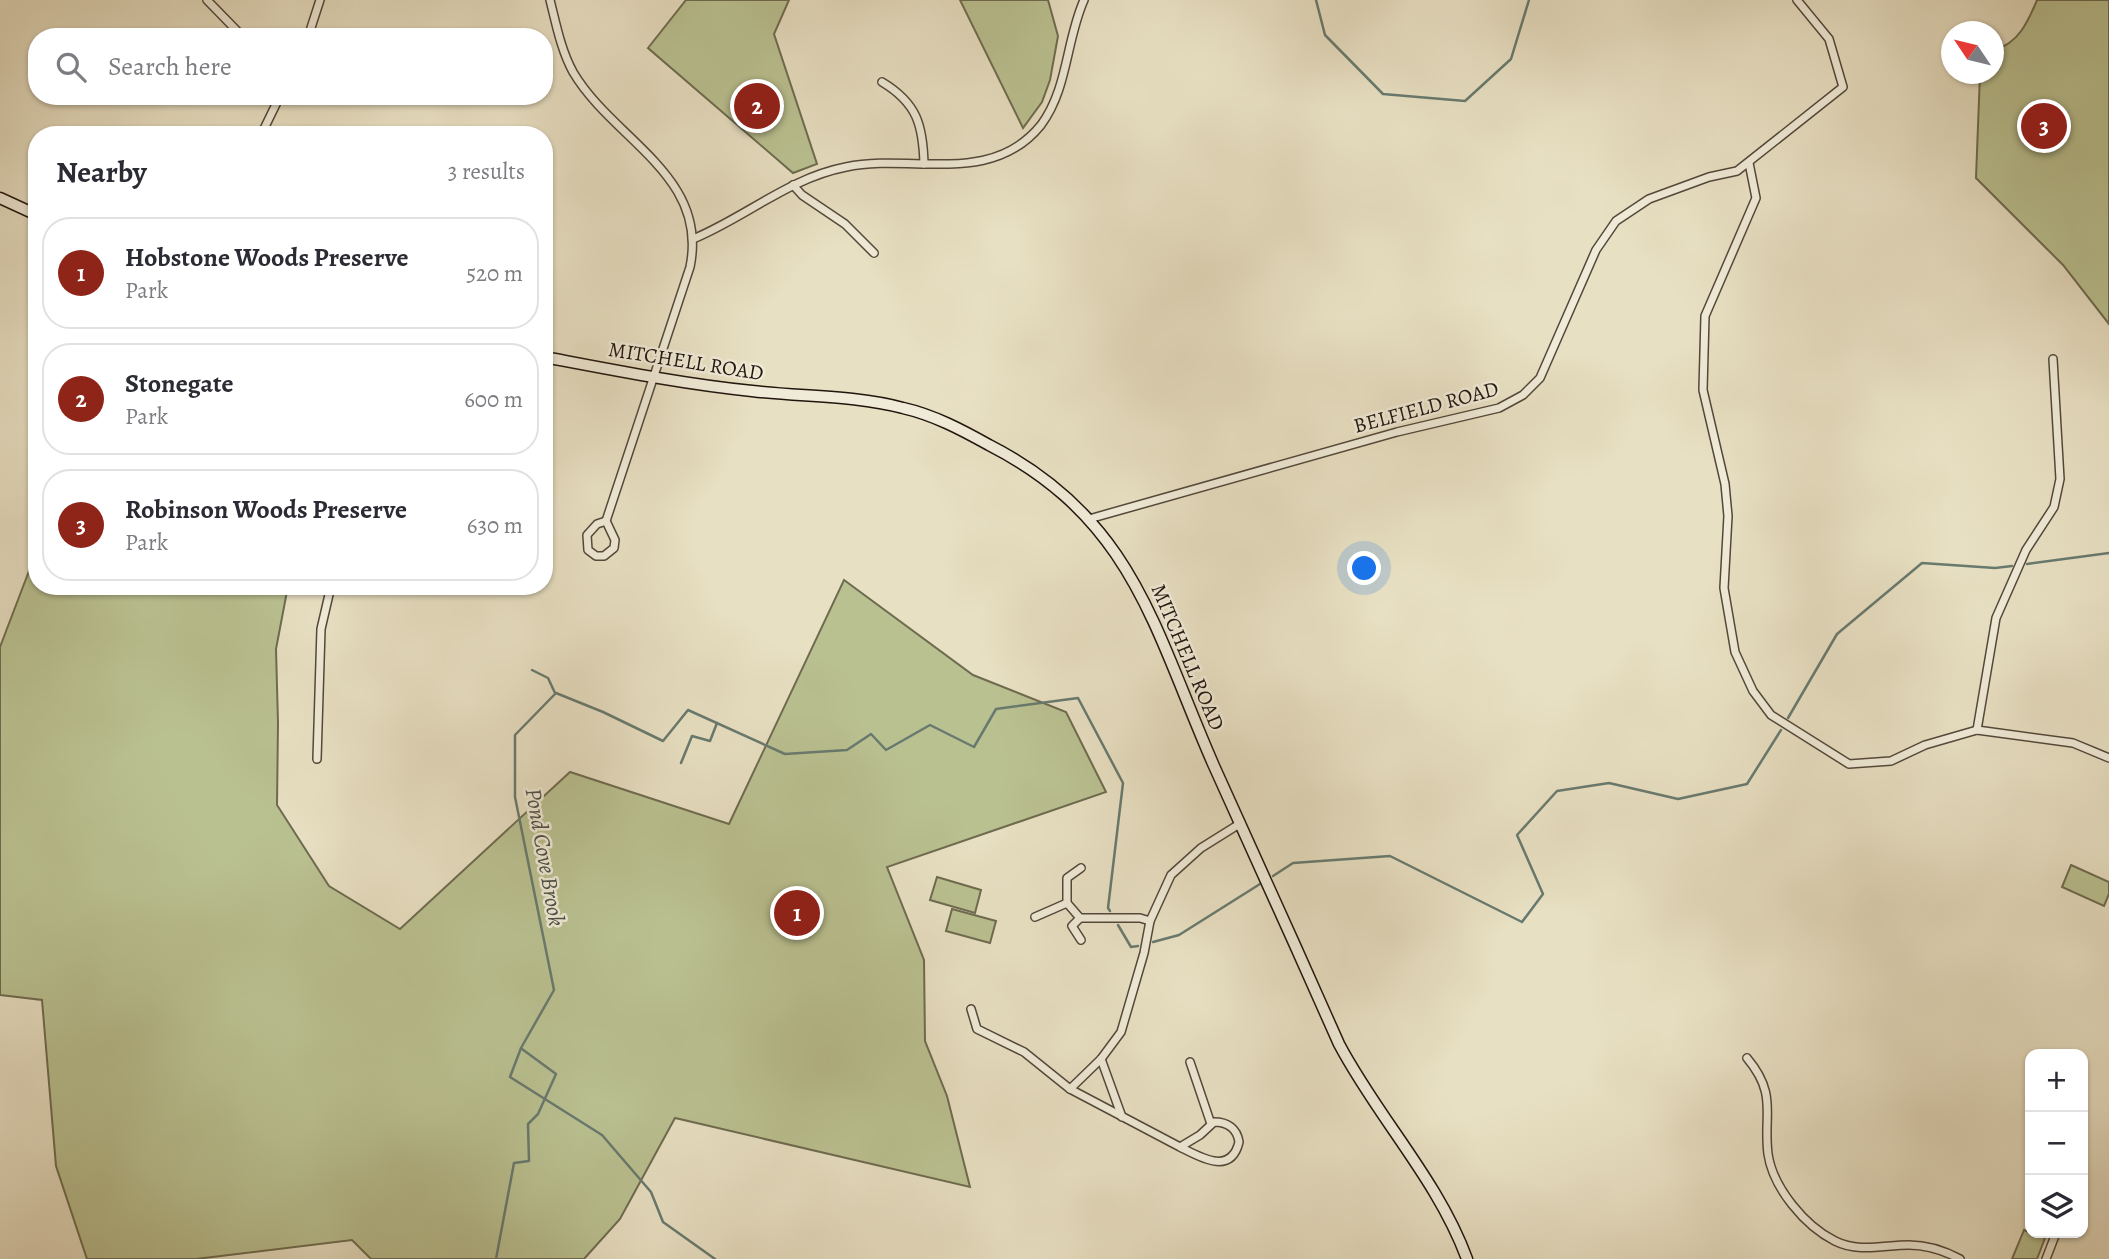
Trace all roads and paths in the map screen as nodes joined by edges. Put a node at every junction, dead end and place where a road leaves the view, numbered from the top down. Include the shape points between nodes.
1 (207, 0) edge
2 (320, 0) edge
3 (550, 0) edge
4 (1084, 0) edge
5 (1797, 0) edge
6 (234, 28) edge
7 (310, 28) edge
8 (882, 82) dead end
9 (276, 105) edge
10 (265, 126) edge
11 (1749, 163) junction
12 (923, 164) junction
13 (793, 185) junction
14 (0, 198) edge
15 (28, 211) edge
16 (693, 239) junction
17 (874, 253) dead end
18 (553, 358) edge
19 (2053, 359) dead end
20 (654, 377) junction
21 (1089, 519) junction
22 (606, 521) junction
23 (329, 595) edge
24 (1977, 730) junction
25 (2109, 758) edge
26 (317, 759) dead end
27 (1241, 823) junction
28 (1081, 868) dead end
29 (1067, 903) junction
30 (1035, 917) dead end
31 (1080, 918) junction
32 (1150, 921) junction
33 (1081, 940) dead end
34 (971, 1009) dead end
35 (1747, 1058) dead end
36 (1101, 1059) junction
37 (1190, 1062) dead end
38 (1070, 1089) junction
39 (1122, 1117) junction
40 (1211, 1124) junction
41 (1180, 1147) junction
42 (2054, 1238) edge
43 (1467, 1259) edge
44 (1960, 1259) edge
45 (2046, 1259) edge

1 - 6 street
2 - 7 street
3 - 16 street via 573,72 674,185 687,210
4 - 12 street via 1056,97 1031,136 989,160
5 - 11 street, BELFIELD ROAD via 1829,39 1843,87
8 - 12 street via 902,96 918,119
9 - 10 street
11 - 21 street, BELFIELD ROAD via 1649,199 1616,221 1595,250 1540,378 1523,395 1499,408
11 - 24 street via 1756,198 1705,316 1703,390 1725,484 1724,588 1735,652 1753,691 1771,715 1849,764 1891,761 1925,745
12 - 13 street via 859,165
13 - 16 street
13 - 17 street via 845,224
14 - 15 street
16 - 20 street via 690,267
18 - 20 street, MITCHELL ROAD
19 - 24 street via 2060,480 2057,498 2026,550 1996,618
20 - 21 street, MITCHELL ROAD via 867,402 923,414 1031,469
20 - 22 street
21 - 27 street, MITCHELL ROAD via 1115,551 1148,608
22 - 22 street via 587,535 589,550 596,556 614,548
23 - 26 street via 321,629
24 - 25 street via 2073,743
27 - 32 street via 1201,848 1171,875
27 - 43 street, MITCHELL ROAD via 1339,1044 1440,1199
28 - 29 street via 1067,878
29 - 30 street
29 - 31 street
31 - 32 street
31 - 33 street via 1072,926
32 - 36 street via 1121,1032
34 - 38 street via 977,1029 1024,1052
35 - 44 street via 1768,1098 1768,1157 1800,1216 1821,1233 1852,1247 1909,1245
36 - 38 street
36 - 39 street
37 - 40 street
38 - 39 street
39 - 41 street
40 - 41 street
40 - 41 street via 1225,1123 1236,1132 1239,1142 1232,1156 1213,1162
42 - 45 street

